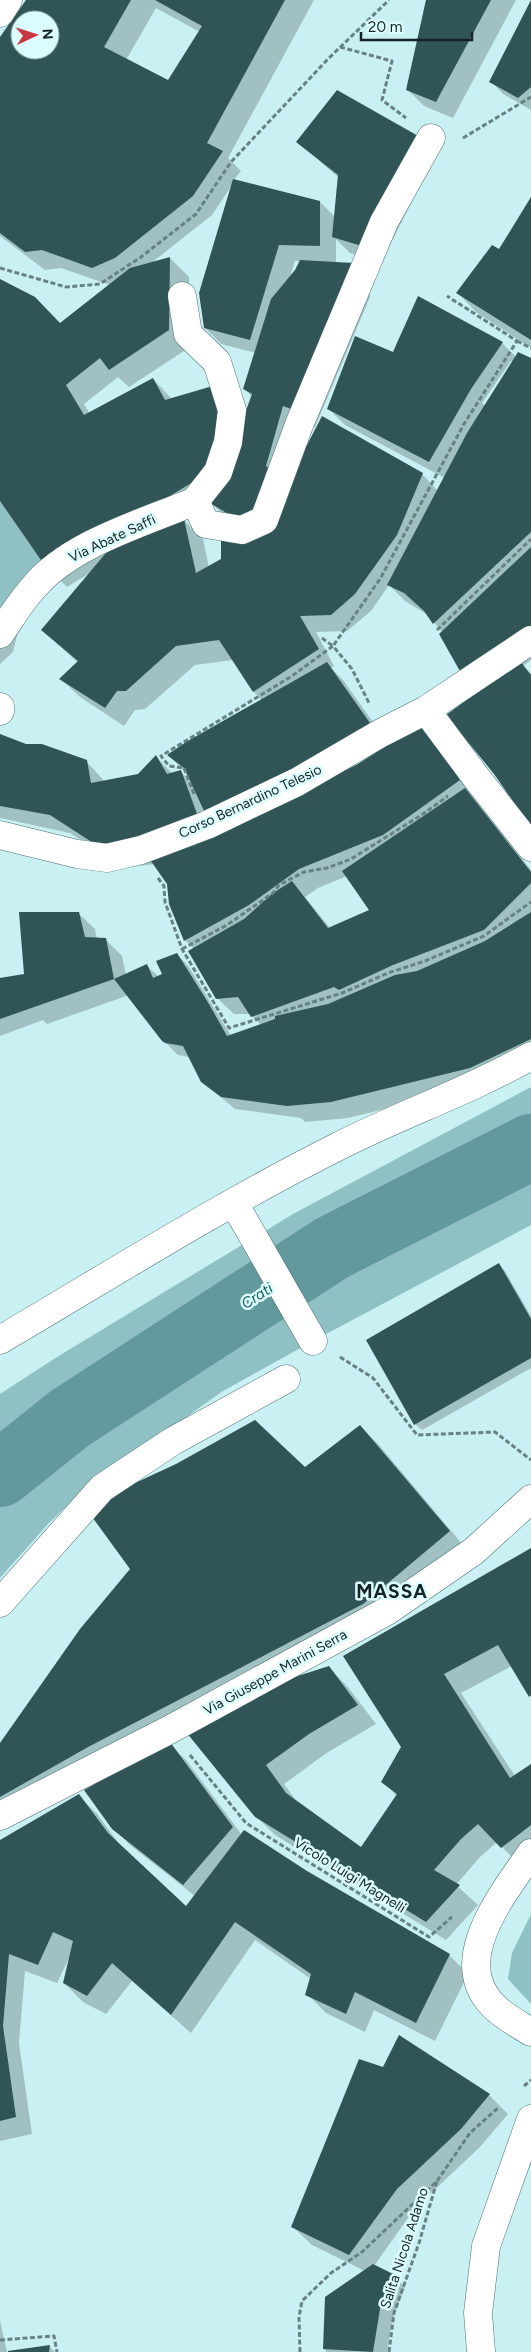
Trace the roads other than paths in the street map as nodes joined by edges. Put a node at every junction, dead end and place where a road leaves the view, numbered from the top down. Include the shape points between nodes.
1 (8, 0) edge
2 (0, 13) edge
3 (431, 138) road end
4 (182, 296) dead end
5 (195, 501) junction
6 (0, 634) edge
7 (531, 640) edge
8 (0, 707) edge
9 (426, 710) junction
10 (0, 711) edge
11 (0, 834) edge
12 (531, 847) edge
13 (531, 1056) edge
14 (234, 1203) junction
15 (0, 1340) edge
16 (313, 1341) road end
17 (286, 1379) dead end
18 (531, 1499) edge
19 (0, 1603) edge
20 (0, 1816) edge
21 (531, 1853) edge
22 (531, 2032) edge
23 (531, 2119) edge
24 (480, 2352) edge

1 - 2 street
3 - 5 street via 384,222 299,425 264,520 242,530 206,524
4 - 5 street via 188,334 217,362 232,410 228,442 218,472
5 - 6 street, Via Abate Saffi via 104,539 63,561 34,586
7 - 9 street, Corso Bernardino Telesio
8 - 10 street
9 - 11 street, Corso Bernardino Telesio via 297,782 207,825 141,850 106,858 77,854
9 - 12 street
13 - 14 street via 492,1079 339,1146
14 - 15 street
14 - 16 street
17 - 19 street via 173,1441 102,1488
18 - 20 street, Via Giuseppe Marini Serra via 474,1551 387,1611 169,1730
21 - 22 street via 493,1910 480,1939 475,1967 481,1989 498,2011
23 - 24 street via 486,2246 478,2313

